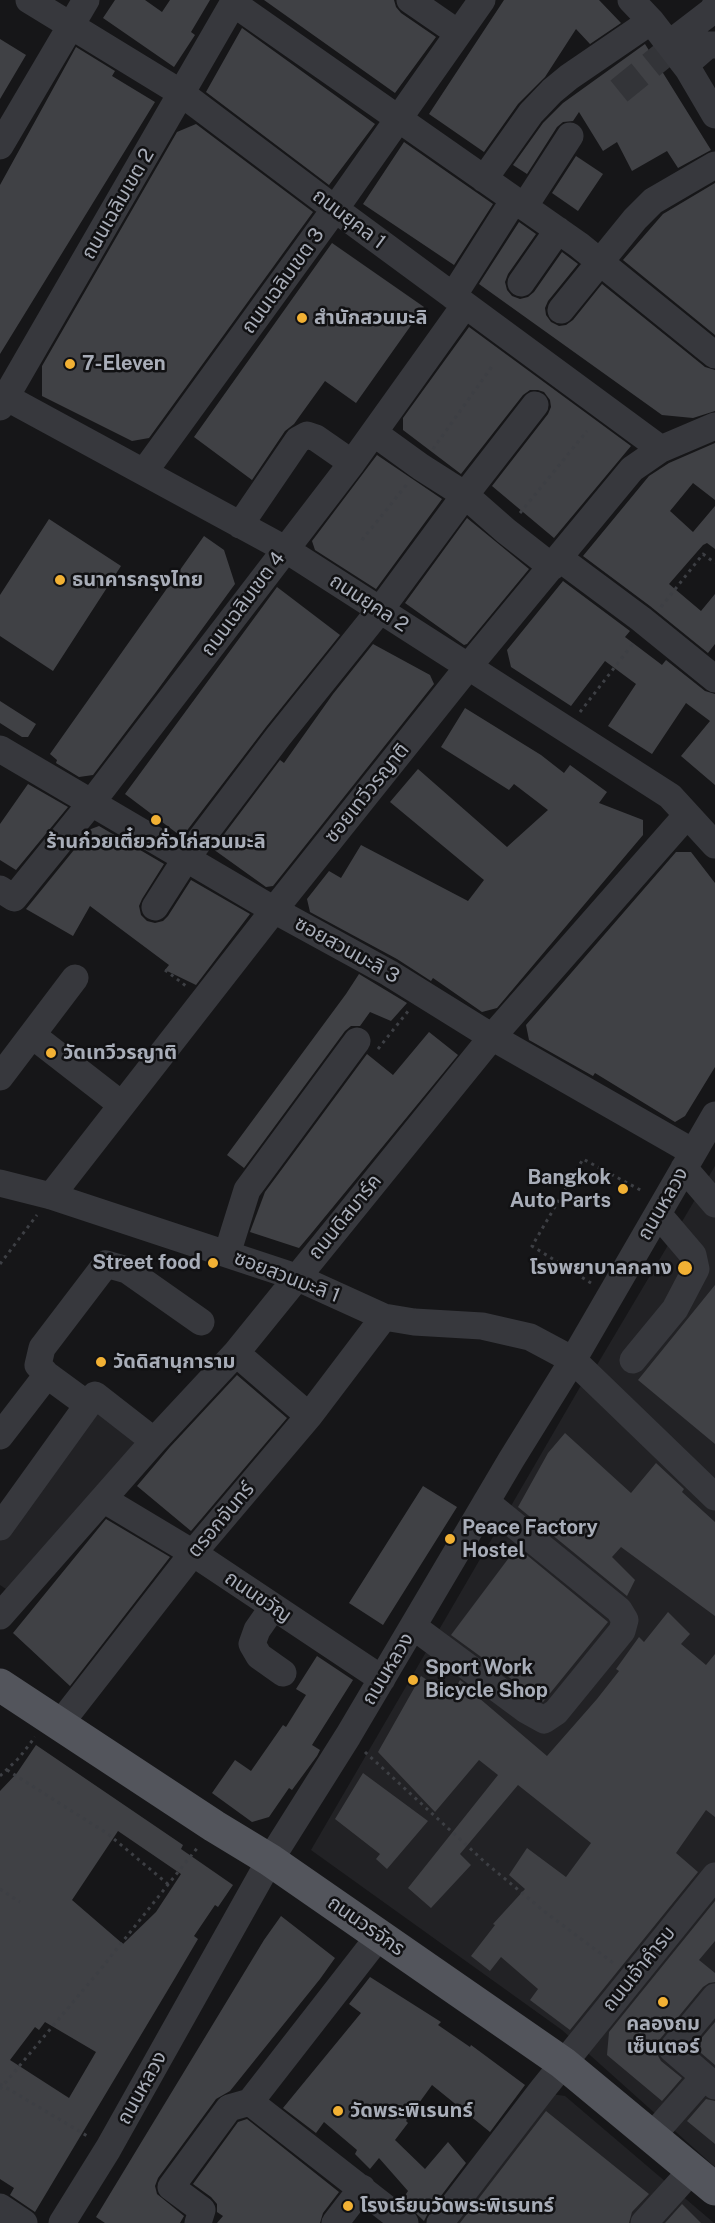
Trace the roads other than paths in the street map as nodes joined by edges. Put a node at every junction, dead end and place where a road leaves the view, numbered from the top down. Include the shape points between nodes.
1 (29, 0) edge
2 (86, 0) edge
3 (410, 0) edge
4 (482, 0) edge
5 (631, 0) edge
6 (234, 2) edge
7 (715, 6) edge
8 (651, 21) junction
9 (71, 26) junction
10 (458, 33) junction
11 (669, 44) junction
12 (715, 45) edge
13 (686, 65) junction
14 (182, 93) junction
15 (715, 115) edge
16 (398, 120) junction
17 (570, 136) dead end
18 (0, 146) edge
19 (715, 165) edge
20 (484, 179) junction
21 (519, 204) junction
22 (335, 209) junction
23 (558, 230) junction
24 (600, 261) junction
25 (521, 283) dead end
26 (459, 301) junction
27 (561, 310) dead end
28 (715, 356) edge
29 (2, 399) edge
30 (535, 405) dead end
31 (714, 429) edge
32 (374, 433) junction
33 (661, 449) junction
34 (352, 463) junction
35 (144, 472) junction
36 (465, 495) junction
37 (240, 525) junction
38 (285, 549) junction
39 (555, 562) junction
40 (380, 610) junction
41 (468, 667) junction
42 (715, 679) edge
43 (0, 749) edge
44 (92, 802) junction
45 (687, 815) junction
46 (715, 845) edge
47 (186, 857) junction
48 (7, 893) edge
49 (155, 907) dead end
50 (274, 910) junction
51 (75, 978) dead end
52 (32, 1035) junction
53 (492, 1037) junction
54 (357, 1041) road end
55 (0, 1077) edge
56 (122, 1105) junction
57 (715, 1114) edge
58 (688, 1160) junction
59 (0, 1183) edge
60 (51, 1196) junction
61 (715, 1204) edge
62 (661, 1208) junction
63 (227, 1254) junction
64 (296, 1277) junction
65 (384, 1317) junction
66 (201, 1322) dead end
67 (236, 1353) junction
68 (573, 1360) junction
69 (633, 1360) dead end
70 (47, 1375) junction
71 (88, 1405) junction
72 (309, 1416) junction
73 (0, 1436) edge
74 (154, 1441) junction
75 (715, 1497) edge
76 (103, 1499) junction
77 (486, 1502) junction
78 (0, 1527) edge
79 (193, 1553) junction
80 (273, 1607) junction
81 (0, 1616) edge
82 (414, 1627) junction
83 (283, 1673) dead end
84 (382, 1679) junction
85 (0, 1685) edge
86 (54, 1722) junction
87 (270, 1860) junction
88 (715, 1876) edge
89 (380, 1935) junction
90 (715, 1997) edge
91 (564, 2063) junction
92 (710, 2082) edge
93 (250, 2102) junction
94 (652, 2136) junction
95 (704, 2180) edge
96 (362, 2188) junction
97 (0, 2207) edge
98 (24, 2223) edge
99 (62, 2223) edge
100 (198, 2223) edge
101 (335, 2223) edge
102 (405, 2223) edge
103 (440, 2223) edge
104 (644, 2223) edge

1 - 9 street, ถนนยุคล 1
2 - 9 street
3 - 10 street
4 - 10 street, ถนนเฉลิมเขต 3
5 - 8 street
6 - 14 street, ถนนเฉลิมเขต 2
6 - 16 street
7 - 11 street
8 - 11 street
8 - 20 street via 552,91 531,113
9 - 14 street, ถนนยุคล 1
9 - 18 street
10 - 16 street, ถนนเฉลิมเขต 3
11 - 13 street
12 - 13 street via 708,45
13 - 15 street
14 - 22 street, ถนนยุคล 1
14 - 29 street, ถนนเฉลิมเขต 2
16 - 20 street
16 - 22 street, ถนนเฉลิมเขต 3
17 - 21 street, ถนนเฉลิมเขต 4
19 - 24 street via 653,201
20 - 21 street
21 - 23 street
21 - 26 street, ถนนเฉลิมเขต 4
22 - 26 street, ถนนยุคล 1
22 - 35 street, ถนนเฉลิมเขต 3
23 - 24 street
23 - 25 street
24 - 27 street
24 - 28 street
26 - 32 street, ถนนเฉลิมเขต 4
26 - 33 street, ถนนยุคล 1
29 - 35 street, ถนนยุคล 2
30 - 36 street
31 - 33 street, ซอยเทวีวรญาติ
32 - 34 street, ถนนเฉลิมเขต 4
32 - 36 street
33 - 39 street, ซอยเทวีวรญาติ via 632,469
34 - 37 street via 307,435 298,440
34 - 38 street, ถนนเฉลิมเขต 4
35 - 37 street, ถนนยุคล 2
36 - 39 street via 506,531
36 - 40 street
37 - 38 street, ถนนยุคล 2
38 - 40 street, ถนนยุคล 2
38 - 44 street, ถนนเฉลิมเขต 4
39 - 41 street, ซอยเทวีวรญาติ
39 - 42 street via 647,624
40 - 41 street, ถนนยุคล 2
40 - 47 street
41 - 45 street, ถนนยุคล 2 via 670,796
41 - 50 street, ซอยเทวีวรญาติ
43 - 44 street, ซอยสวนมะลิ 3
44 - 47 street, ซอยสวนมะลิ 3
44 - 48 street, ถนนเฉลิมเขต 4
45 - 46 street, ถนนยุคล 2
45 - 53 street, ถนนดิสมาร์ค
47 - 49 street
47 - 50 street, ซอยสวนมะลิ 3
50 - 53 street, ซอยสวนมะลิ 3
50 - 56 street, ซอยเทวีวรญาติ
51 - 52 street
52 - 55 street
52 - 56 street
53 - 58 street, ซอยสวนมะลิ 3
53 - 64 street, ถนนดิสมาร์ค
54 - 63 street via 247,1190
56 - 60 street, ซอยเทวีวรญาติ
57 - 58 street, ถนนหลวง
58 - 61 street, ซอยสวนมะลิ 3
58 - 62 street, ถนนหลวง
59 - 60 street, ซอยสวนมะลิ 1
60 - 63 street, ซอยสวนมะลิ 1
62 - 68 street, ถนนหลวง
62 - 69 street via 693,1255 696,1269 675,1309
63 - 64 street, ซอยสวนมะลิ 1
64 - 65 street, ซอยสวนมะลิ 1
64 - 67 street, ถนนดิสมาร์ค
65 - 68 street, ซอยสวนมะลิ 1 via 482,1326 530,1337
65 - 72 street, ตรอกจันทร์
66 - 70 street via 127,1270 106,1264 42,1348 38,1365
67 - 72 street
67 - 74 street, ถนนดิสมาร์ค
68 - 75 street, ซอยสวนมะลิ 1
68 - 77 street, ถนนหลวง
70 - 71 street
70 - 73 street
71 - 74 street via 94,1395
71 - 78 street
72 - 79 street, ตรอกจันทร์
74 - 76 street, ถนนดิสมาร์ค
76 - 79 street, ถนนขวัญ
76 - 81 street, ถนนดิสมาร์ค
77 - 82 street, ถนนหลวง
77 - 82 street via 618,1610 625,1620 622,1631 556,1712 544,1720
79 - 80 street, ถนนขวัญ
79 - 86 street, ตรอกจันทร์
80 - 83 street via 252,1644 259,1656
80 - 84 street, ถนนขวัญ
82 - 84 street, ถนนหลวง
84 - 87 street, ถนนหลวง
85 - 86 main road, ถนนวรจักร
86 - 87 main road, ถนนวรจักร
87 - 89 main road, ถนนวรจักร
87 - 99 street, ถนนหลวง via 108,2149
88 - 91 street, ถนนเจ้าคำรบ
89 - 91 main road, ถนนวรจักร
89 - 93 street
90 - 92 street via 672,2049
91 - 94 main road, ถนนวรจักร
91 - 103 street, ถนนเจ้าคำรบ
92 - 94 street
93 - 96 street
93 - 100 street via 229,2108 171,2187 202,2210
94 - 95 main road, ถนนวรจักร
95 - 104 street
96 - 101 street
96 - 102 street
97 - 98 street

